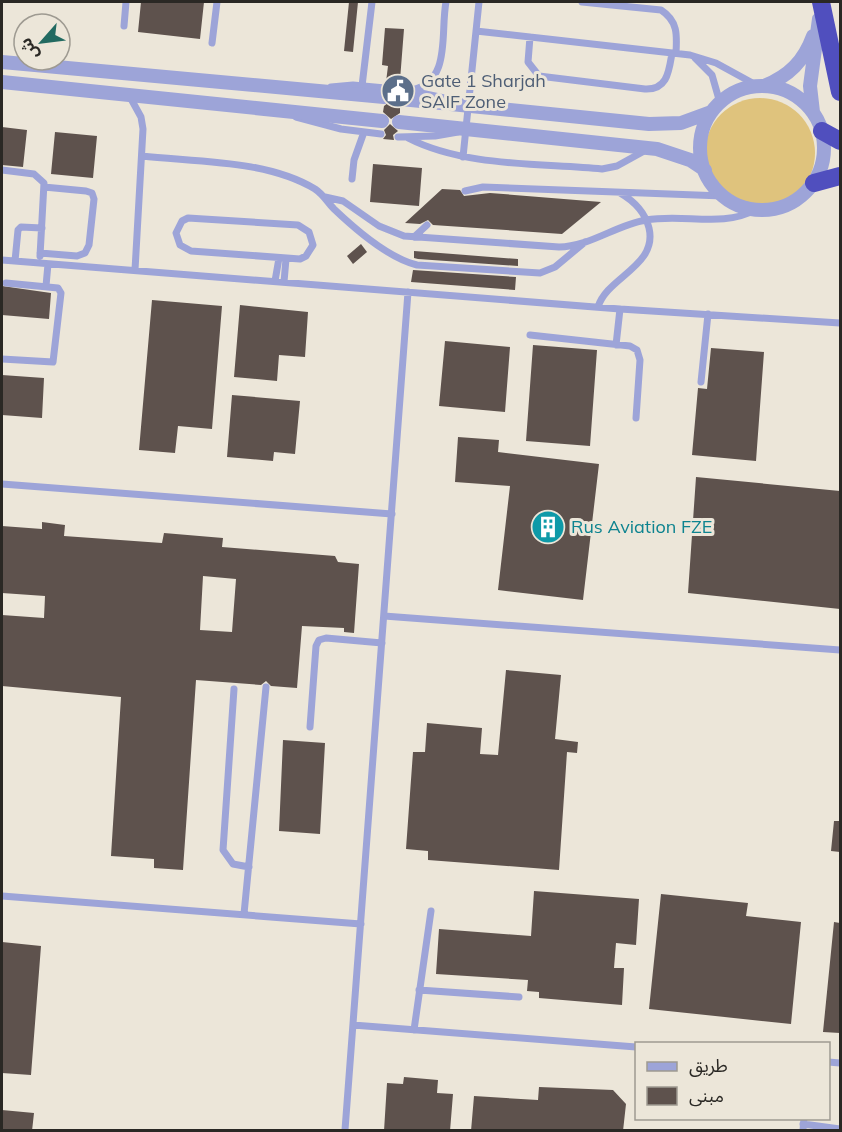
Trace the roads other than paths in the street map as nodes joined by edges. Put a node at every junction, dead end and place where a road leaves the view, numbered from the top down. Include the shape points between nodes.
1 (126, 2) edge
2 (217, 2) edge
3 (372, 2) edge
4 (446, 2) edge
5 (479, 2) edge
6 (582, 2) edge
7 (819, 4) edge
8 (124, 26) dead end
9 (476, 31) junction
10 (530, 37) junction
11 (212, 43) dead end
12 (674, 53) junction
13 (690, 55) junction
14 (2, 62) edge
15 (2, 82) edge
16 (362, 86) junction
17 (761, 86) junction
18 (318, 91) junction
19 (385, 92) joint
20 (840, 92) edge
21 (405, 93) joint
22 (128, 95) junction
23 (468, 105) junction
24 (716, 108) junction
25 (277, 110) junction
26 (813, 112) junction
27 (382, 127) joint
28 (398, 129) joint
29 (466, 129) junction
30 (822, 131) junction
31 (364, 132) junction
32 (408, 138) junction
33 (840, 141) edge
34 (648, 148) junction
35 (142, 156) junction
36 (463, 157) junction
37 (2, 170) edge
38 (705, 170) junction
39 (840, 176) edge
40 (352, 179) dead end
41 (814, 183) junction
42 (44, 188) junction
43 (465, 191) dead end
44 (618, 191) junction
45 (723, 195) junction
46 (325, 197) junction
47 (755, 210) junction
48 (647, 220) junction
49 (427, 225) dead end
50 (42, 228) junction
51 (414, 237) junction
52 (585, 242) junction
53 (40, 253) junction
54 (282, 258) junction
55 (2, 260) edge
56 (15, 261) junction
57 (39, 263) junction
58 (48, 264) junction
59 (135, 270) junction
60 (275, 281) junction
61 (284, 282) junction
62 (6, 283) dead end
63 (46, 286) junction
64 (408, 292) junction
65 (598, 307) junction
66 (620, 309) junction
67 (708, 314) junction
68 (840, 323) edge
69 (530, 335) dead end
70 (616, 345) junction
71 (2, 358) edge
72 (701, 382) dead end
73 (636, 418) dead end
74 (2, 484) edge
75 (392, 514) junction
76 (384, 616) junction
77 (382, 643) junction
78 (840, 650) edge
79 (266, 687) dead end
80 (234, 689) dead end
81 (310, 727) dead end
82 (249, 867) junction
83 (2, 896) edge
84 (431, 911) dead end
85 (244, 914) junction
86 (361, 924) junction
87 (419, 990) junction
88 (519, 997) dead end
89 (353, 1025) junction
90 (414, 1030) junction
91 (635, 1047) edge
92 (803, 1125) edge
93 (840, 1129) edge
94 (345, 1131) edge

1 - 8 lane
2 - 11 lane
3 - 16 lane
4 - 21 lane via 440,68 430,83
5 - 9 lane
6 - 12 lane via 661,10 676,29
7 - 17 street via 814,34 801,61 784,76
7 - 20 highway
7 - 26 street via 810,86
9 - 10 lane
9 - 23 lane
10 - 12 lane
10 - 12 lane via 528,62 539,76 645,89 657,88 666,80
12 - 13 lane
13 - 17 lane via 716,63
13 - 24 lane via 712,75
14 - 18 street
15 - 22 street
16 - 18 lane
16 - 19 lane
17 - 24 street via 737,91
17 - 26 street via 791,93
18 - 19 street
21 - 23 street
22 - 25 street
22 - 35 lane via 141,117
23 - 24 street via 657,124 681,123
23 - 29 lane
24 - 38 street via 702,134
25 - 27 street
25 - 31 lane via 319,124
26 - 30 street
27 - 31 lane
28 - 29 street
28 - 32 lane
29 - 32 lane
29 - 34 street
29 - 36 lane
30 - 33 highway
30 - 41 street via 824,158
31 - 40 lane
32 - 36 lane
34 - 36 lane via 617,166 602,169
34 - 38 street via 674,153
35 - 46 lane via 281,172
35 - 59 lane
37 - 42 lane via 38,175
38 - 45 street
39 - 41 highway
41 - 47 street via 794,201 769,210
42 - 50 lane
42 - 53 lane via 86,191 94,199 85,253
43 - 44 lane via 483,187
44 - 45 lane
44 - 48 lane
45 - 47 street
46 - 51 lane via 343,201 394,233
46 - 52 lane via 376,243 417,265 540,273 555,267
47 - 48 lane via 727,219
48 - 52 lane
48 - 65 lane via 649,246 643,258 606,291
49 - 51 lane
50 - 53 lane
50 - 56 lane via 18,230
51 - 52 lane via 559,247
53 - 57 lane
54 - 54 lane via 300,259 311,251 313,238 304,227 194,218 182,221 176,232 180,245 191,251
54 - 60 lane
54 - 61 lane
55 - 56 lane
56 - 57 lane
57 - 58 lane
58 - 59 lane
58 - 63 lane
59 - 60 lane
60 - 61 lane
61 - 64 lane
62 - 63 lane
63 - 71 lane via 61,292 54,360 49,363
64 - 65 lane
64 - 75 lane
65 - 66 lane
66 - 67 lane
66 - 70 lane
67 - 68 lane
67 - 72 lane
69 - 70 lane
70 - 73 lane via 634,348 640,357
74 - 75 lane
75 - 76 lane
76 - 77 lane
76 - 78 lane
77 - 81 lane via 319,640
77 - 86 lane
79 - 82 lane
80 - 82 lane via 223,850 233,864
82 - 85 lane
83 - 85 lane
84 - 87 lane
85 - 86 lane
86 - 89 lane
87 - 88 lane
87 - 90 lane
89 - 90 lane
89 - 94 lane
90 - 91 lane
92 - 93 lane

